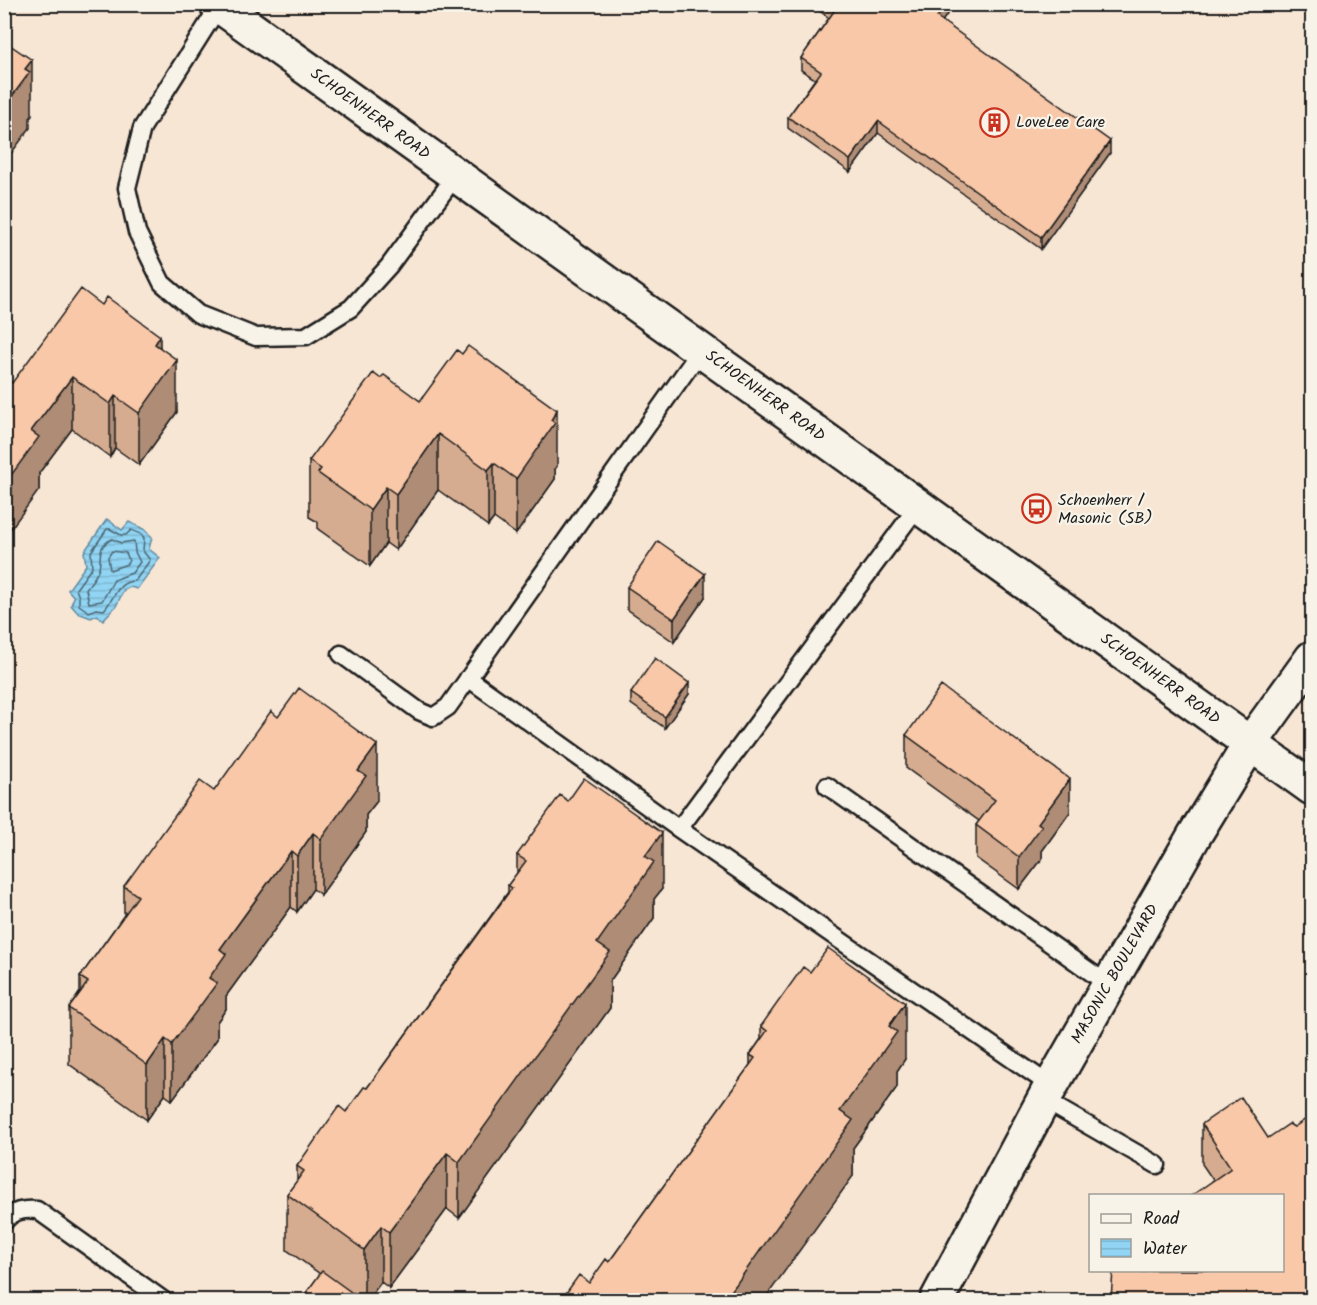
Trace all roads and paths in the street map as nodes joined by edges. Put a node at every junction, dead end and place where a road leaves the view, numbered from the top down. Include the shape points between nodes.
1 (218, 5) edge
2 (456, 175) junction
3 (701, 350) junction
4 (918, 506) junction
5 (341, 654) dead end
6 (1312, 658) edge
7 (468, 678) junction
8 (1250, 744) junction
9 (827, 786) dead end
10 (1312, 788) edge
11 (679, 829) junction
12 (1109, 985) junction
13 (1048, 1093) junction
14 (1156, 1165) dead end
15 (4, 1222) edge
16 (163, 1300) edge
17 (937, 1300) edge

1 - 2 main road, SCHOENHERR ROAD
1 - 2 lane via 142,128 127,188 137,232 162,283 198,314 256,337 306,336 351,308 389,266
2 - 3 main road, SCHOENHERR ROAD
3 - 4 main road, SCHOENHERR ROAD
3 - 7 lane
4 - 8 main road, SCHOENHERR ROAD
4 - 11 lane
5 - 7 lane via 418,711 433,717 448,707
6 - 8 main road, MASONIC BOULEVARD
7 - 11 lane
8 - 10 main road, SCHOENHERR ROAD
8 - 12 main road, MASONIC BOULEVARD
9 - 12 lane
11 - 13 lane
12 - 13 main road, MASONIC BOULEVARD
13 - 14 lane
13 - 17 main road, MASONIC BOULEVARD
15 - 16 lane via 23,1209 37,1210

